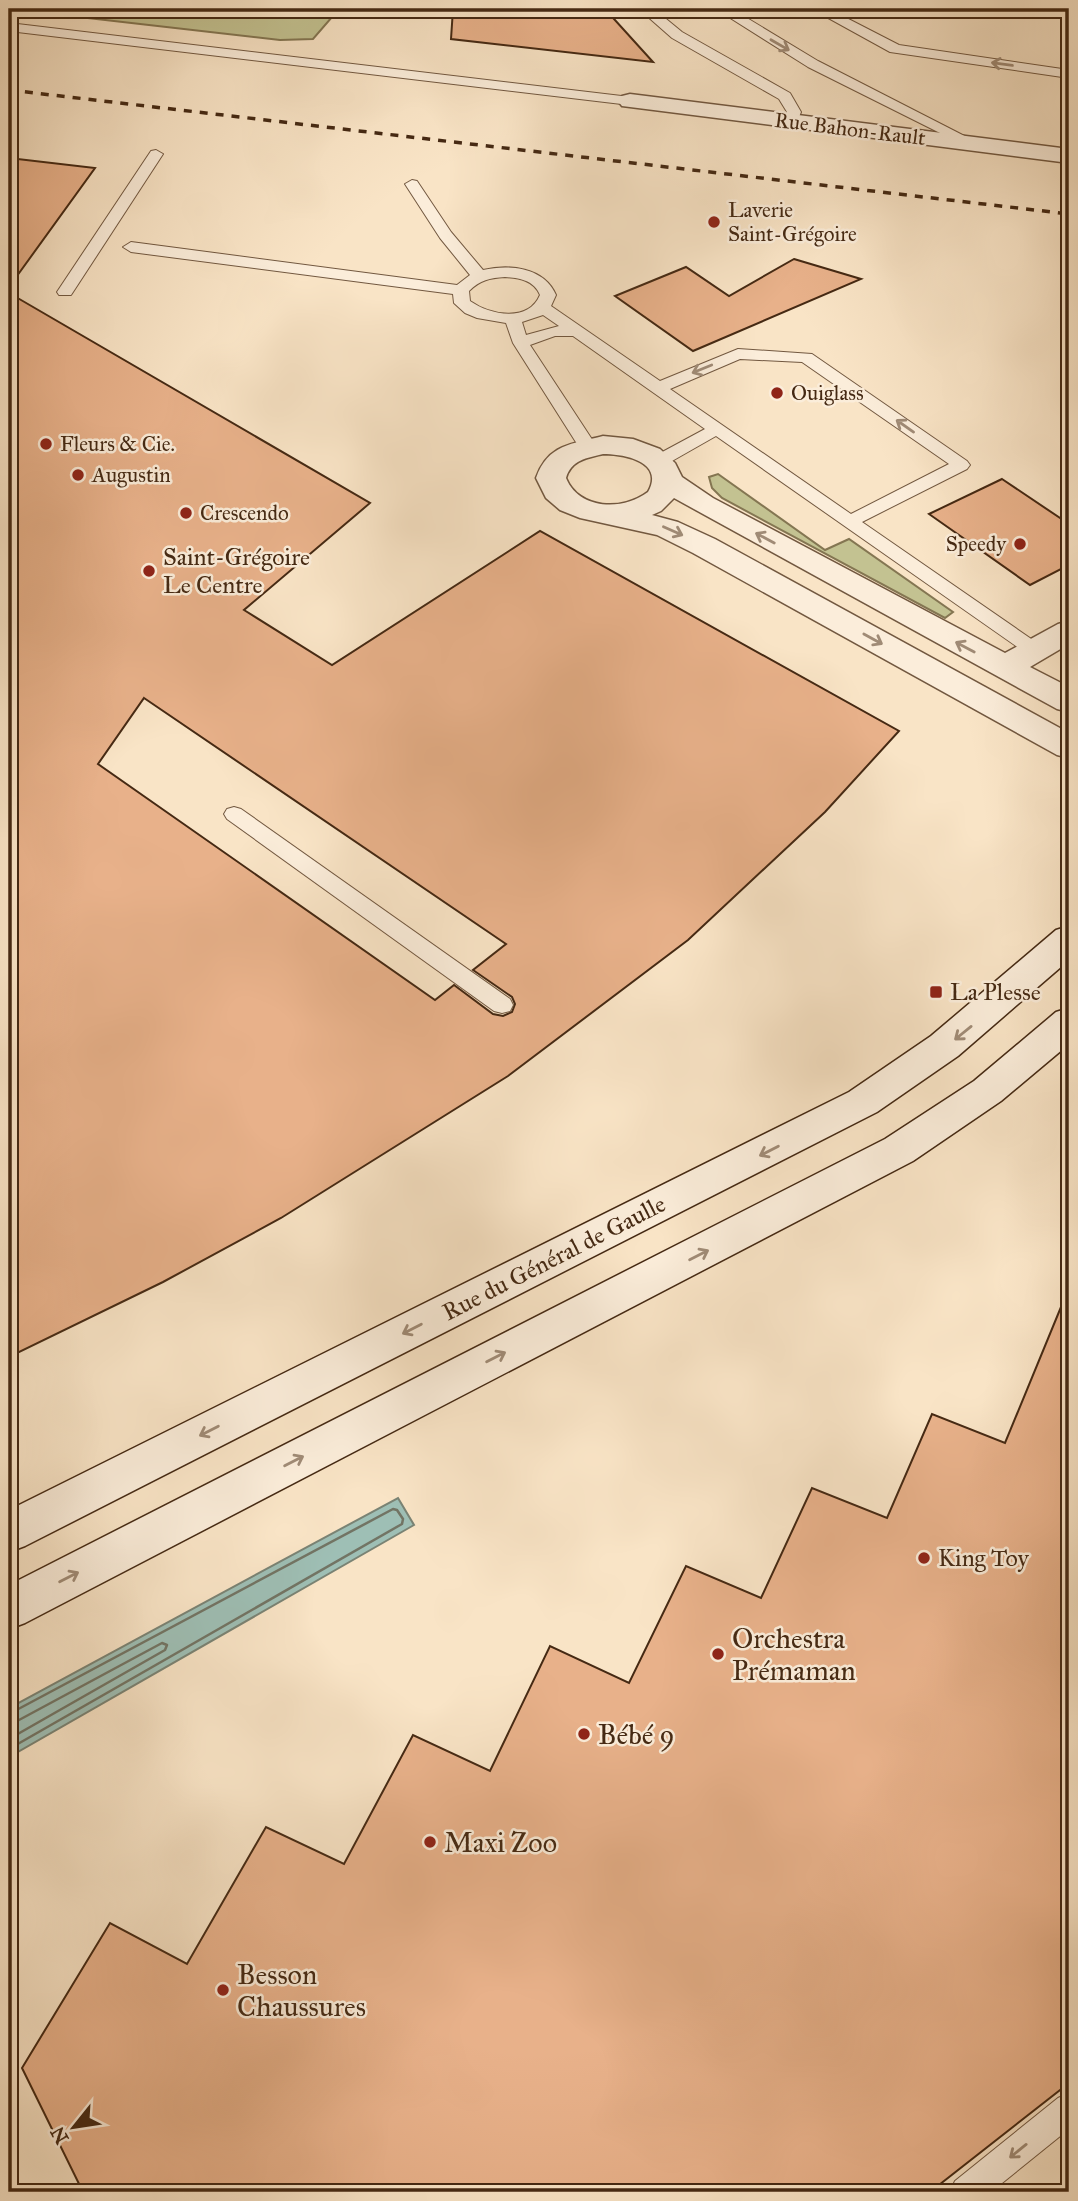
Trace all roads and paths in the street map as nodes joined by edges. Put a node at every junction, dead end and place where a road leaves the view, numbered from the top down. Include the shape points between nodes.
1 (646, 9) edge
2 (723, 9) edge
3 (819, 9) edge
4 (9, 27) edge
5 (1069, 74) edge
6 (630, 101) joint
7 (791, 121) junction
8 (975, 145) junction
9 (156, 154) dead end
10 (1069, 156) edge
11 (412, 184) dead end
12 (131, 247) dead end
13 (479, 276) junction
14 (461, 290) junction
15 (65, 292) dead end
16 (542, 307) junction
17 (512, 318) junction
18 (576, 331) junction
19 (521, 343) junction
20 (658, 388) junction
21 (717, 429) junction
22 (588, 447) junction
23 (664, 472) junction
24 (607, 514) junction
25 (850, 521) junction
26 (1069, 631) edge
27 (1033, 649) junction
28 (1004, 668) junction
29 (1069, 701) edge
30 (1069, 747) edge
31 (234, 814) dead end
32 (1069, 939) edge
33 (502, 1005) dead end
34 (1069, 1022) edge
35 (9, 1532) edge
36 (9, 1608) edge
37 (1069, 2109) edge
38 (966, 2192) edge

1 - 7 lane via 677,35 785,96 794,111
2 -> 8 lane via 813,64
5 -> 3 lane via 895,49
4 - 6 lane
6 - 7 street, Rue Bahon-Rault
7 - 8 street, Rue Bahon-Rault
8 - 10 street, Rue Bahon-Rault
9 - 15 lane
11 - 13 lane
12 - 14 lane
13 - 14 lane
13 - 16 lane via 505,272 531,277 546,289 547,301
14 - 17 lane via 462,303 476,314
16 - 17 lane
16 - 18 lane
17 - 19 lane
18 - 19 lane via 553,331
18 - 20 lane
19 - 22 lane
20 - 21 lane
25 -> 20 lane via 961,465 806,357 738,354
21 - 23 lane
21 - 25 lane
22 - 23 street via 635,448
22 - 24 street via 556,463 550,483 565,502
23 - 24 street via 665,492 656,502
28 -> 23 street via 702,505
24 -> 30 street via 667,527
25 - 27 lane
26 - 27 street
27 - 28 street
28 - 29 street
31 - 33 lane
32 -> 35 street, Rue du Général de Gaulle via 964,1033 863,1102
36 -> 34 street via 899,1150 1017,1071
37 -> 38 lane

